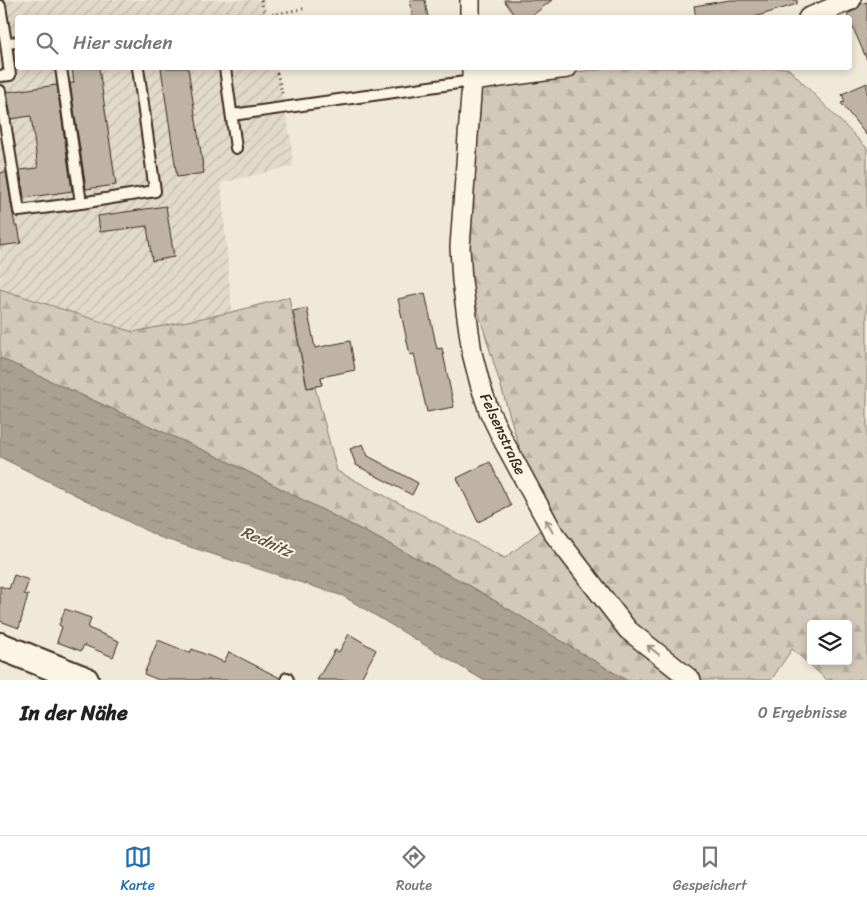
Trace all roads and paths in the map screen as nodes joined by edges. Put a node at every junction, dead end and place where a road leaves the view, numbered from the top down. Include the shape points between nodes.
1 (261, 0) edge
2 (470, 0) edge
3 (851, 0) edge
4 (0, 6) edge
5 (307, 8) dead end
6 (265, 15) edge
7 (270, 15) edge
8 (470, 15) edge
9 (815, 15) edge
10 (15, 42) edge
11 (6, 43) junction
12 (61, 70) edge
13 (138, 70) edge
14 (225, 70) edge
15 (276, 70) edge
16 (535, 70) edge
17 (472, 74) edge
18 (0, 76) edge
19 (0, 90) edge
20 (285, 107) junction
21 (232, 115) junction
22 (236, 148) dead end
23 (81, 203) junction
24 (0, 646) edge
25 (85, 680) edge
26 (691, 680) edge

1 - 6 path
2 - 8 street
3 - 9 street
4 - 11 lane
5 - 7 path
10 - 11 lane
11 - 18 lane via 10,75
12 - 23 lane
13 - 23 lane via 155,192
14 - 21 lane
15 - 20 path
16 - 17 street
17 - 20 lane
26 -> 17 street, Felsenstraße via 628,630 554,534 489,411 472,353 460,247
19 - 23 lane via 19,210
20 - 21 lane
21 - 22 lane
24 - 25 street

